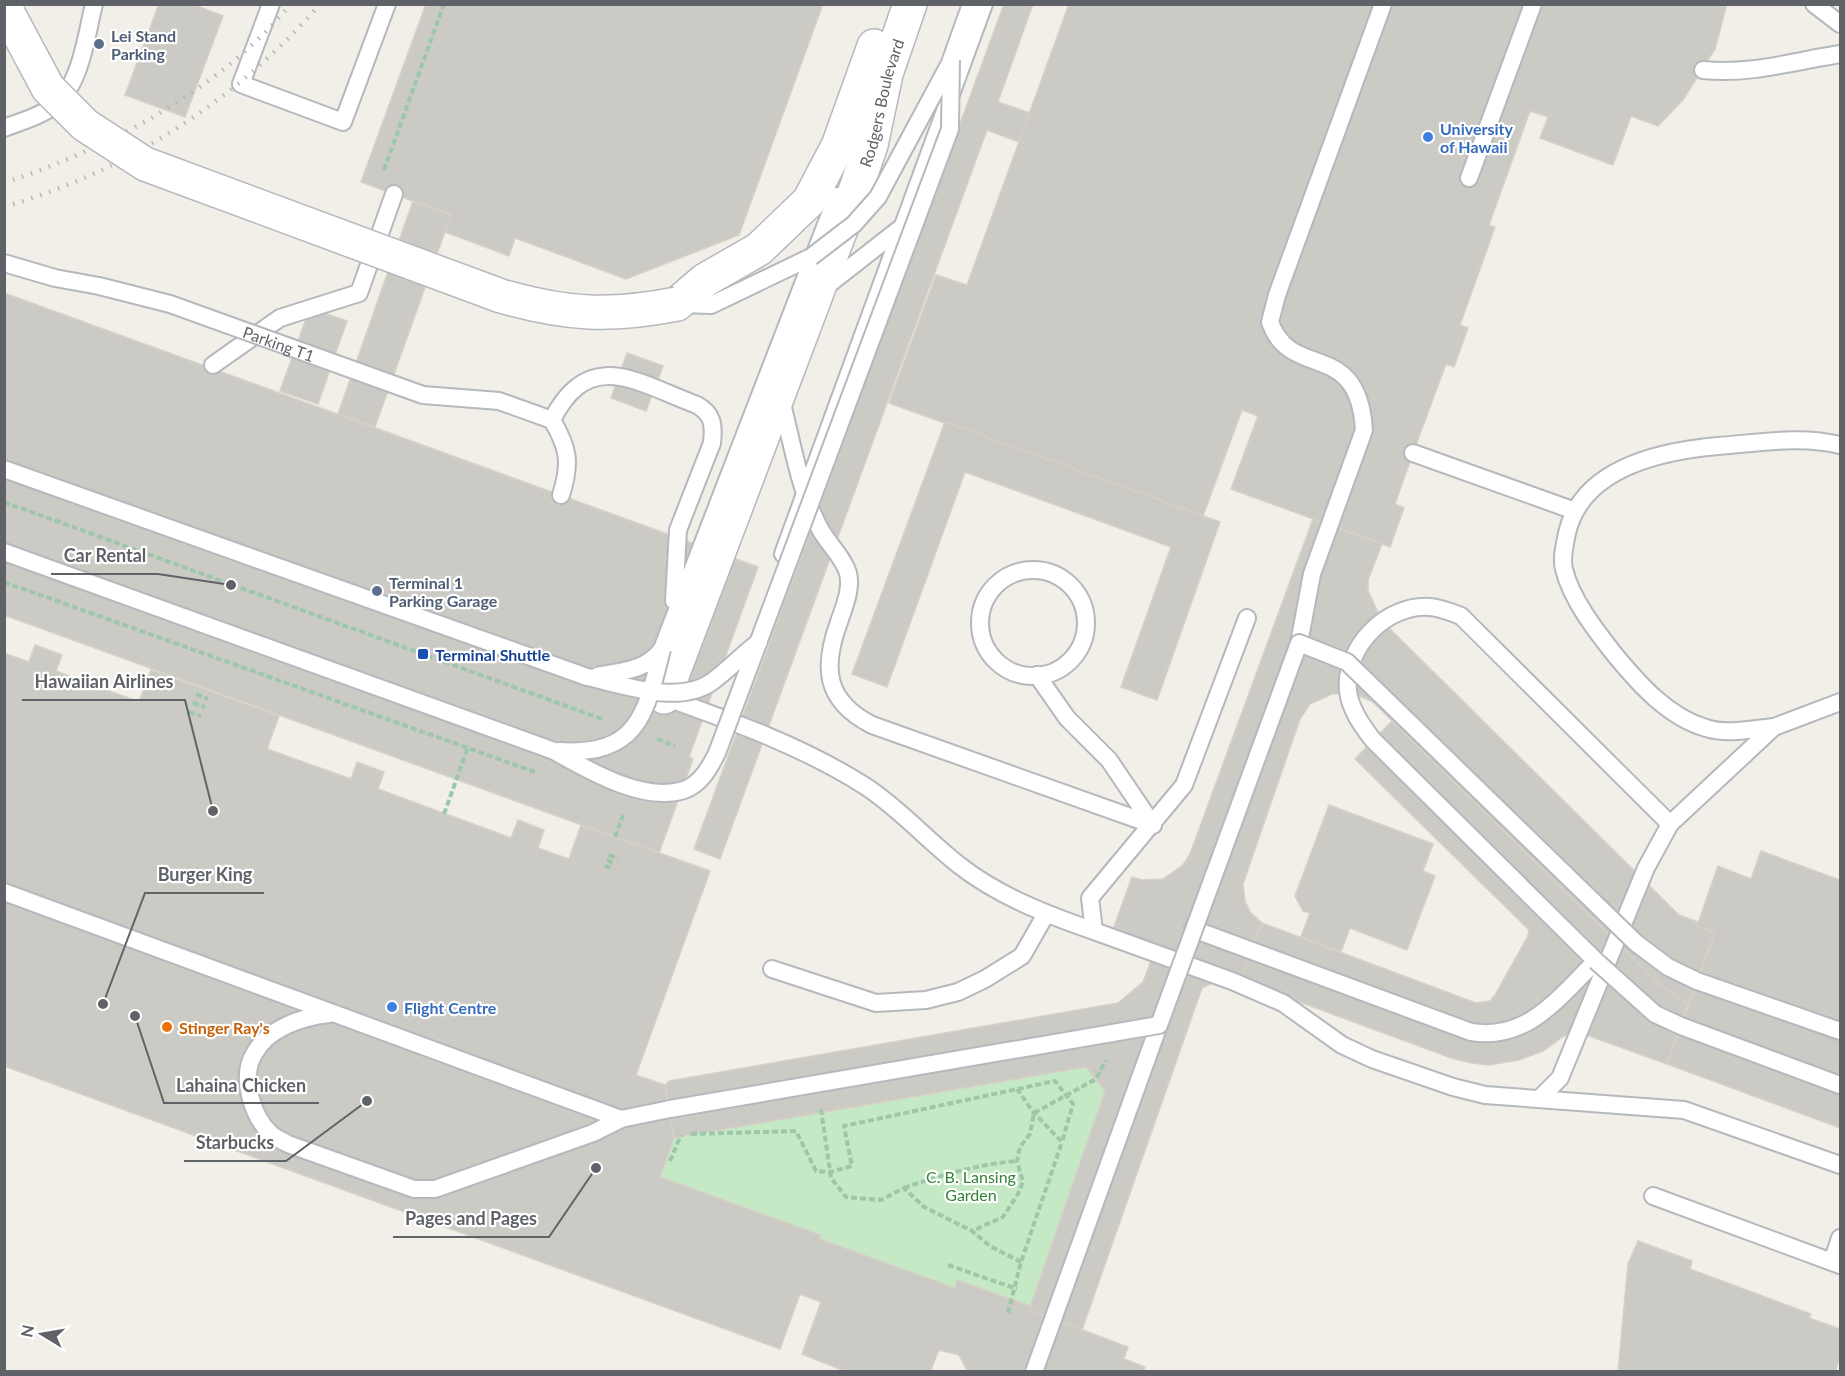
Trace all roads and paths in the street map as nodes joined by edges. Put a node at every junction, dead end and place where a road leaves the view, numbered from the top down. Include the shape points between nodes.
1 (6, 4) edge
2 (94, 4) edge
3 (271, 4) edge
4 (387, 4) edge
5 (444, 4) edge
6 (890, 4) edge
7 (910, 4) edge
8 (971, 4) edge
9 (984, 4) edge
10 (1383, 4) edge
11 (1533, 4) edge
12 (1814, 4) edge
13 (1840, 24) edge
14 (876, 42) junction
15 (1840, 54) edge
16 (951, 60) junction
17 (1703, 70) dead end
18 (4, 128) edge
19 (382, 174) dead end
20 (1469, 178) dead end
21 (394, 194) dead end
22 (902, 227) junction
23 (811, 257) junction
24 (4, 263) edge
25 (816, 294) junction
26 (677, 304) junction
27 (213, 365) dead end
28 (779, 391) junction
29 (552, 420) junction
30 (1840, 445) edge
31 (1413, 453) dead end
32 (4, 469) edge
33 (806, 491) junction
34 (561, 495) dead end
35 (4, 502) edge
36 (1575, 511) junction
37 (4, 552) edge
38 (4, 582) edge
39 (673, 617) junction
40 (1247, 618) dead end
41 (759, 641) junction
42 (1299, 643) junction
43 (662, 649) junction
44 (1037, 675) junction
45 (587, 677) junction
46 (196, 694) dead end
47 (658, 694) junction
48 (208, 699) dead end
49 (1840, 702) edge
50 (193, 703) dead end
51 (205, 707) dead end
52 (189, 712) dead end
53 (201, 716) dead end
54 (723, 718) junction
55 (609, 722) dead end
56 (1774, 727) junction
57 (476, 731) dead end
58 (653, 738) dead end
59 (675, 746) dead end
60 (468, 747) junction
61 (554, 751) junction
62 (580, 767) dead end
63 (542, 774) dead end
64 (632, 788) junction
65 (444, 814) dead end
66 (1670, 824) junction
67 (1153, 825) junction
68 (615, 837) dead end
69 (608, 858) dead end
70 (616, 861) dead end
71 (605, 866) dead end
72 (614, 869) dead end
73 (4, 892) edge
74 (1046, 914) junction
75 (1193, 929) junction
76 (1094, 931) junction
77 (1596, 961) junction
78 (772, 969) dead end
79 (333, 1014) junction
80 (1159, 1025) junction
81 (1840, 1031) edge
82 (1095, 1079) dead end
83 (1840, 1085) edge
84 (1017, 1089) junction
85 (1540, 1098) junction
86 (820, 1105) dead end
87 (1034, 1113) junction
88 (621, 1119) junction
89 (1062, 1142) junction
90 (670, 1161) dead end
91 (1017, 1161) junction
92 (1840, 1165) edge
93 (830, 1172) junction
94 (904, 1188) junction
95 (1653, 1196) dead end
96 (972, 1231) junction
97 (1840, 1238) edge
98 (1021, 1262) junction
99 (1836, 1264) edge
100 (948, 1265) dead end
101 (1017, 1289) junction
102 (1008, 1313) dead end
103 (1034, 1371) edge

1 - 26 street, bridge via 48,88 84,125 146,164 501,296 543,308 593,314 638,312
2 - 18 lane via 67,92 52,107
3 - 4 lane via 241,84 342,122
5 - 19 path
6 - 14 street
7 - 25 street, Rodgers Boulevard via 886,74 871,145
8 - 16 lane
9 - 22 lane
10 - 42 lane via 1270,322 1280,343 1343,374 1359,396 1364,430 1312,574
11 - 20 lane
12 - 13 lane
14 - 23 lane via 858,145
14 - 26 street via 838,146 809,201 759,249 705,280
15 - 17 lane via 1758,69
16 - 23 lane, bridge via 878,197 854,224
16 - 41 lane, bridge via 951,129
21 - 27 lane via 359,293 280,318
22 - 25 lane
22 - 33 lane
23 - 26 lane via 711,305
23 - 39 lane
24 - 29 lane, Parking T1, bridge via 171,304 423,395 499,401
25 - 28 street, Rodgers Boulevard
28 - 33 lane
28 - 47 street, Rodgers Boulevard
29 - 34 lane via 565,443 569,470
29 - 39 lane via 574,388 590,377 612,375 697,405 712,419 712,443 678,530
30 - 36 lane via 1807,439 1696,448 1656,456 1601,481
31 - 36 lane
32 - 45 lane
33 - 54 lane
33 - 67 lane via 818,526 848,573 848,598 828,664 832,687 841,703 872,725
35 - 55 path
36 - 56 lane via 1563,567 1585,611 1630,674 1655,698 1706,728 1728,732
37 - 61 lane
38 - 60 path, bridge
39 - 43 lane
40 - 67 lane via 1184,785
41 - 47 lane, bridge via 713,682 693,692
41 - 64 lane, bridge via 705,775 685,790
42 - 75 lane, bridge
42 - 81 lane, bridge via 1333,655 1362,675 1636,943 1668,967 1697,981
43 - 45 lane, bridge via 653,662
43 - 47 lane, bridge
44 - 44 lane via 1068,663 1084,635 1085,619 1082,603 1062,578 1030,570 999,581 982,608 980,625 983,642 1004,668
44 - 67 lane via 1067,718 1109,760
45 - 47 lane, bridge
46 - 48 path
47 - 54 lane
47 - 61 lane, bridge via 622,740 602,750
49 - 56 lane
50 - 51 path
52 - 53 path
54 - 74 lane via 820,758 868,788 961,867
56 - 66 lane
57 - 62 lane
58 - 59 path
60 - 63 path, bridge
60 - 65 path, bridge
61 - 64 lane, bridge
64 - 68 path
66 - 77 lane via 1461,616 1430,607 1412,609 1395,615 1362,640 1351,665 1348,691 1361,724
66 - 85 lane via 1646,868 1560,1078
67 - 76 lane via 1090,898
69 - 70 path
71 - 72 path
73 - 79 lane
74 - 76 lane
74 - 78 lane via 1022,956 967,988 926,1000 876,1003
75 - 77 lane via 1471,1032 1488,1034 1511,1031 1533,1021
75 - 80 lane, bridge
76 - 85 lane via 1283,1003 1342,1044 1406,1072 1485,1095
77 - 83 lane, bridge via 1655,1014
79 - 88 lane
79 - 88 lane via 309,1016 286,1026 253,1054 249,1085 261,1121 272,1135 298,1148 423,1191 594,1133
80 - 88 lane, bridge
80 - 103 lane
82 - 87 path
84 - 87 path
84 - 89 path via 1055,1081 1073,1104
84 - 93 path via 844,1126 852,1166
85 - 92 lane via 1684,1110
86 - 93 path
87 - 89 path
87 - 91 path via 1030,1134 1020,1147
89 - 98 path
90 - 93 path via 681,1135 796,1131 816,1171
91 - 94 path via 990,1163
91 - 96 path via 1023,1182 1018,1194 1003,1217
93 - 94 path via 840,1191 855,1199 881,1200
94 - 96 path via 924,1207
95 - 99 lane
96 - 98 path via 990,1246
97 - 99 lane
98 - 101 path
100 - 101 path
101 - 102 path

